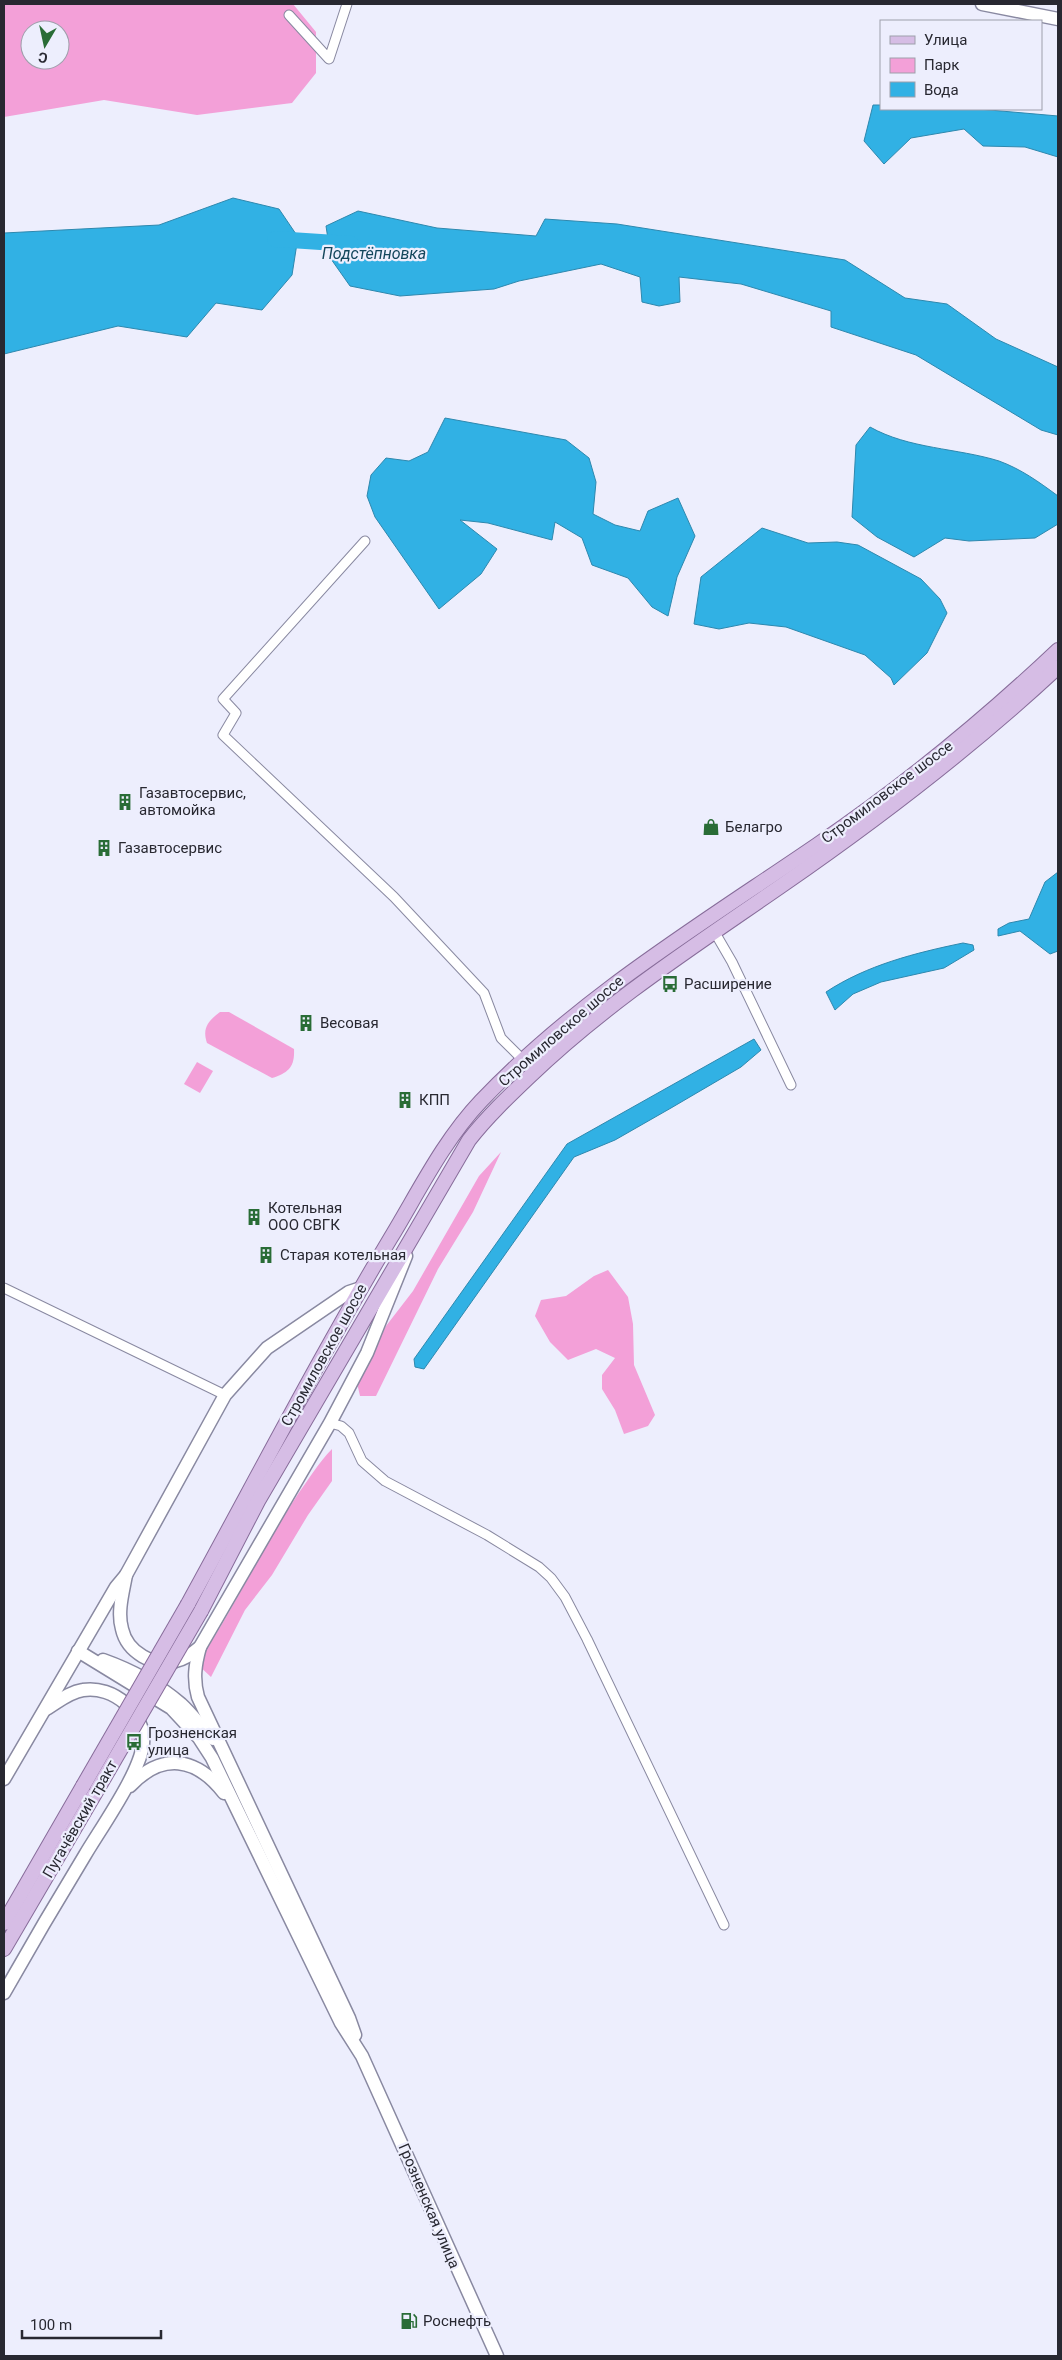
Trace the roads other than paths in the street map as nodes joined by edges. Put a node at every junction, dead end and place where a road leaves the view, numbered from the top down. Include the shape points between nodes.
1 (347, 4) edge
2 (982, 4) edge
3 (289, 15) dead end
4 (1058, 19) edge
5 (365, 541) dead end
6 (1058, 650) edge
7 (1058, 667) edge
8 (714, 931) junction
9 (523, 1060) junction
10 (791, 1085) dead end
11 (421, 1222) junction
12 (4, 1288) edge
13 (361, 1288) junction
14 (225, 1395) junction
15 (330, 1422) junction
16 (126, 1575) junction
17 (188, 1604) joint
18 (201, 1611) joint
19 (200, 1647) junction
20 (78, 1651) junction
21 (44, 1711) junction
22 (219, 1747) junction
23 (4, 1779) edge
24 (123, 1793) junction
25 (231, 1802) junction
26 (4, 1923) edge
27 (724, 1925) dead end
28 (4, 1949) edge
29 (4, 1993) edge
30 (362, 2056) junction
31 (497, 2356) edge

1 - 3 street via 329,59
2 - 4 main road
5 - 9 street via 223,699 236,713 223,735 394,897 484,993 501,1038
6 - 9 main road, Стромиловское шоссе via 948,748 820,843 616,983
7 - 8 main road, Стромиловское шоссе via 998,722 864,829
8 - 10 street
8 - 11 main road, Стромиловское шоссе via 616,1001 553,1053 485,1119 469,1140
9 - 13 main road, Стромиловское шоссе via 464,1121 438,1158
11 - 15 main road via 367,1353
11 - 18 main road, Стромиловское шоссе via 258,1501
12 - 14 street
13 - 14 main road via 349,1292 267,1348
13 - 17 main road, Стромиловское шоссе
14 - 16 main road
15 - 19 main road
15 - 27 street via 349,1433 362,1461 385,1481 517,1552 551,1578 587,1639
16 - 19 main road via 120,1617 126,1641 135,1651 148,1659 165,1663 176,1661
16 - 20 main road
17 - 26 main road, Пугачёвский тракт, bridge
18 - 28 main road, Пугачёвский тракт, bridge
19 - 22 main road, Грозненская улица via 194,1683
20 - 21 main road
20 - 22 main road via 163,1690 193,1716
20 - 25 main road, Грозненская улица via 155,1696 178,1715 208,1751
21 - 23 main road
21 - 24 main road via 68,1695 83,1690 108,1692 128,1705 137,1718 143,1743
22 - 30 main road, Грозненская улица via 349,2018
24 - 25 main road via 148,1770 158,1765 181,1763 204,1772
24 - 29 main road
25 - 30 main road, Грозненская улица via 337,2014
30 - 31 main road, Грозненская улица

